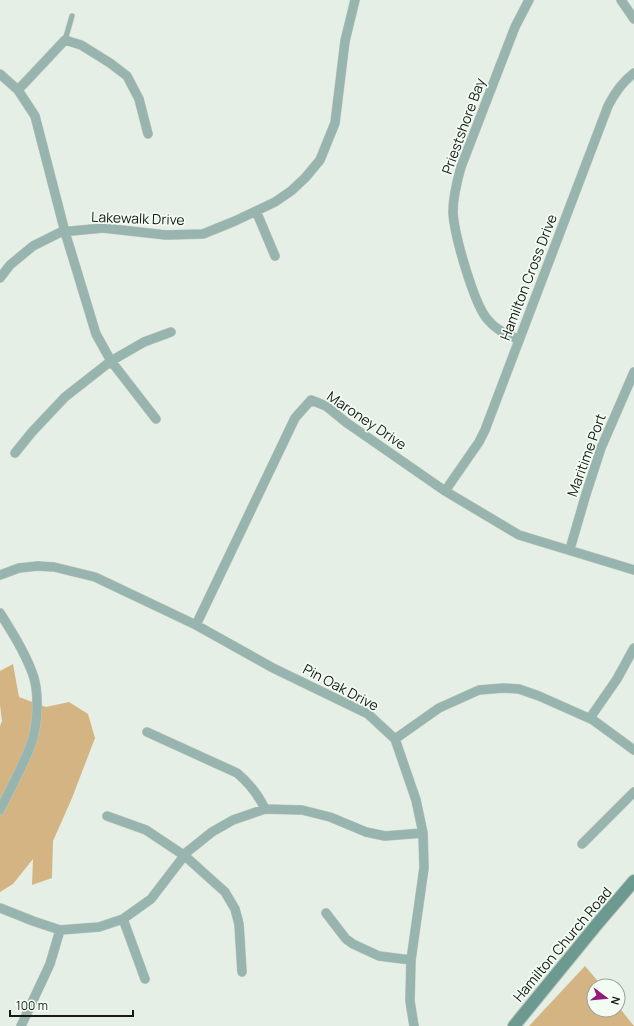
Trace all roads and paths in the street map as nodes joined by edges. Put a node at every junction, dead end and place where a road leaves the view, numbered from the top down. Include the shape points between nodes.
1 (355, 0) edge
2 (529, 0) edge
3 (621, 0) edge
4 (72, 16) dead end
5 (634, 19) edge
6 (65, 40) junction
7 (634, 73) edge
8 (0, 74) edge
9 (18, 90) junction
10 (148, 134) dead end
11 (256, 210) junction
12 (65, 232) junction
13 (275, 256) dead end
14 (0, 278) edge
15 (170, 332) dead end
16 (519, 340) junction
17 (111, 361) junction
18 (634, 372) edge
19 (156, 419) dead end
20 (15, 453) dead end
21 (445, 491) junction
22 (570, 550) junction
23 (634, 570) edge
24 (0, 575) edge
25 (0, 613) edge
26 (196, 625) junction
27 (634, 648) edge
28 (590, 718) junction
29 (147, 732) dead end
30 (395, 739) junction
31 (634, 750) edge
32 (634, 792) edge
33 (265, 809) junction
34 (0, 810) edge
35 (107, 816) dead end
36 (423, 833) junction
37 (582, 844) dead end
38 (185, 856) junction
39 (634, 881) edge
40 (0, 908) edge
41 (326, 913) dead end
42 (123, 919) junction
43 (60, 930) junction
44 (411, 960) junction
45 (242, 972) dead end
46 (145, 979) dead end
47 (21, 1026) edge
48 (414, 1026) edge
49 (514, 1026) edge

1 - 11 street, Lakewalk Drive via 345,41 335,123 320,160 291,192
2 - 16 street, Priestshore Bay via 515,28 461,167 453,212 462,256 482,312 493,326
3 - 5 street
4 - 6 lane
6 - 9 street
6 - 10 street via 81,45 127,76 139,99
7 - 16 street, Hamilton Cross Drive via 619,87 608,106
8 - 9 street
9 - 12 street via 35,116
11 - 12 street, Lakewalk Drive via 203,234 166,235 103,228
11 - 13 street
12 - 14 street, Lakewalk Drive via 33,246 10,265
12 - 17 street via 96,334
15 - 17 street via 144,342
16 - 21 street, Hamilton Cross Drive via 485,430
17 - 19 street
17 - 20 street via 65,397
18 - 22 street, Maritime Port via 601,448
21 - 22 street, Maroney Drive via 519,535
21 - 26 street, Maroney Drive via 326,406 311,400 295,418
22 - 23 street, Maroney Drive
24 - 26 street, Pin Oak Drive via 20,568 38,566 84,573
25 - 34 street via 33,673 37,697 36,722 30,746
26 - 30 street, Pin Oak Drive via 273,668 368,714
27 - 28 street via 617,679
28 - 30 street via 519,689 478,690 439,708
28 - 31 street
29 - 33 street via 237,772 260,797
30 - 36 street, Pin Oak Drive via 416,800
32 - 37 street
33 - 36 street via 302,810 385,836
33 - 38 street via 232,820 212,832
35 - 38 street via 146,830
36 - 44 street, Pin Oak Drive via 424,868
38 - 42 street via 151,899
38 - 45 street via 231,900 239,924
39 - 49 street, Hamilton Church Road
40 - 43 street
41 - 44 street via 353,944 379,956
42 - 43 street via 99,927
42 - 46 street
43 - 47 street via 50,964
44 - 48 street, Pin Oak Drive via 410,1001

